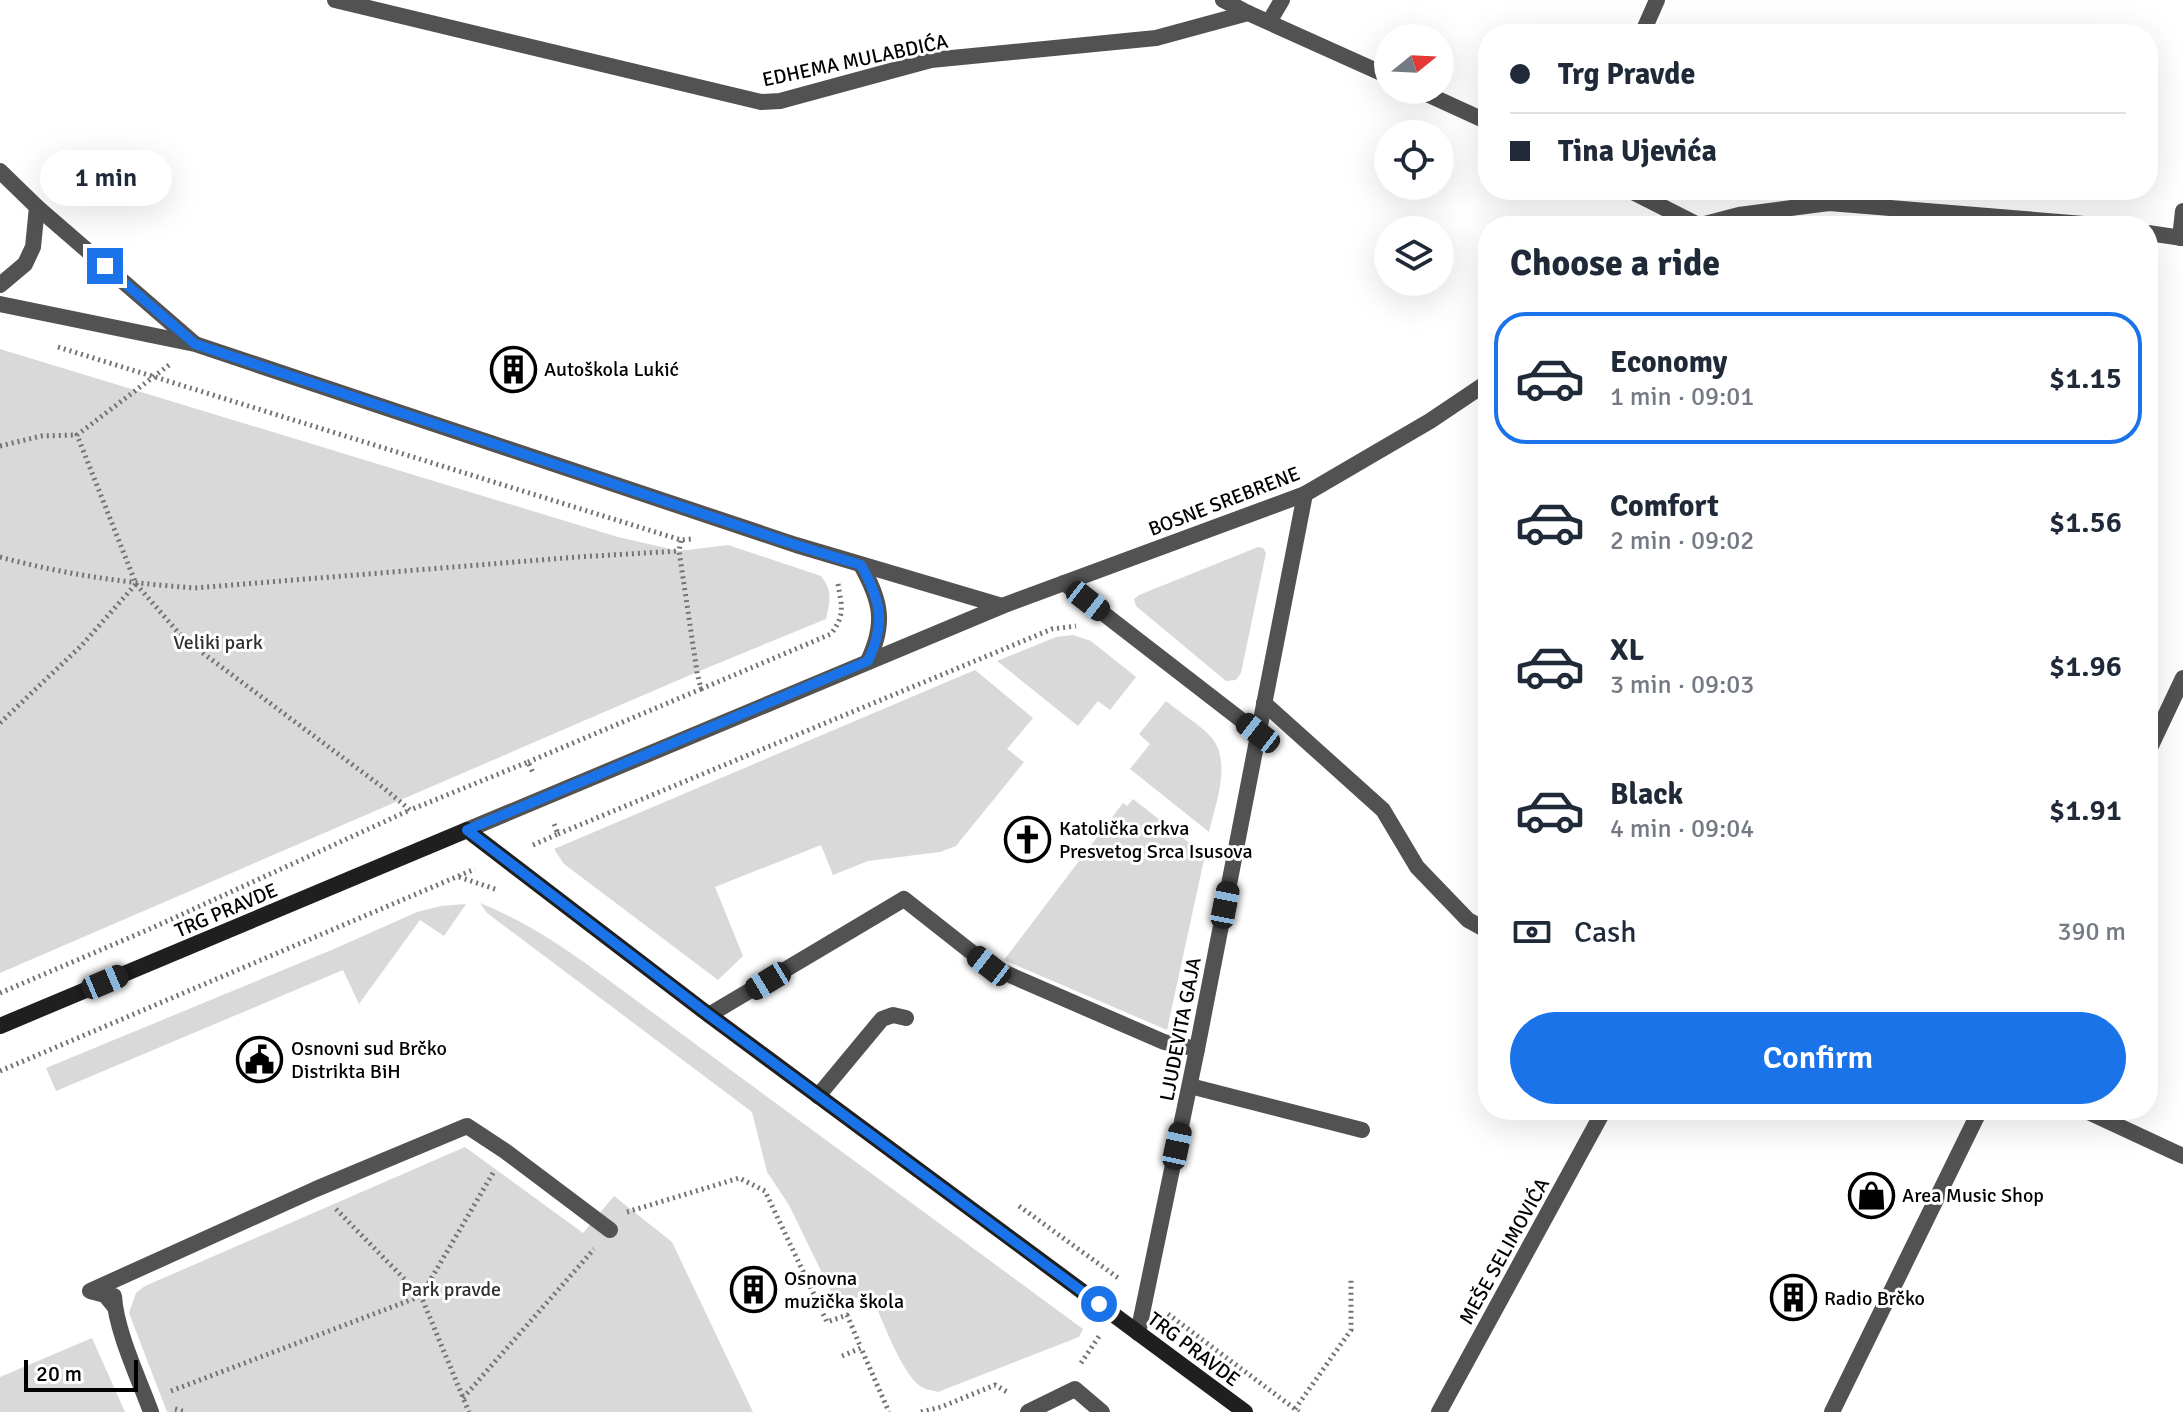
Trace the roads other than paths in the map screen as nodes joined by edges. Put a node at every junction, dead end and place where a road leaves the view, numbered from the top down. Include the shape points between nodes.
1 (335, 0) edge
2 (1223, 0) edge
3 (1282, 0) edge
4 (1657, 0) edge
5 (1248, 13) junction
6 (1269, 22) junction
7 (1646, 24) edge
8 (1374, 70) edge
9 (1449, 104) edge
10 (1478, 117) edge
11 (0, 171) edge
12 (1648, 200) edge
13 (37, 207) junction
14 (2183, 211) edge
15 (1679, 216) edge
16 (1735, 216) edge
17 (1989, 216) edge
18 (2158, 234) edge
19 (2182, 238) edge
20 (0, 285) edge
21 (0, 304) edge
22 (195, 344) junction
23 (1478, 389) edge
24 (1305, 494) junction
25 (861, 565) junction
26 (1064, 583) junction
27 (1002, 606) junction
28 (868, 661) junction
29 (2183, 678) edge
30 (1264, 703) junction
31 (2158, 731) edge
32 (1258, 733) junction
33 (467, 830) junction
34 (1478, 926) edge
35 (709, 1015) junction
36 (906, 1018) dead end
37 (0, 1026) edge
38 (1197, 1049) junction
39 (1190, 1086) junction
40 (818, 1096) junction
41 (1599, 1120) edge
42 (1975, 1120) edge
43 (2106, 1120) edge
44 (1362, 1130) dead end
45 (2183, 1156) edge
46 (610, 1230) road end
47 (121, 1277) junction
48 (114, 1306) junction
49 (1138, 1333) junction
50 (149, 1406) edge
51 (1025, 1406) edge
52 (1102, 1412) edge
53 (1245, 1412) edge
54 (1439, 1412) edge
55 (1832, 1412) edge

1 - 5 street, EDHEMA MULABDIĆA via 761,102 931,60 1156,38
2 - 5 street
3 - 6 street
4 - 7 street
5 - 6 street
6 - 8 street
9 - 10 street
11 - 13 street
12 - 15 street
13 - 20 street via 33,247 25,264
13 - 22 street
14 - 19 street
16 - 17 street via 1829,203
18 - 19 street
21 - 22 street
22 - 25 street
23 - 24 street, BOSNE SREBRENE
24 - 26 street, BOSNE SREBRENE
24 - 30 street, LJUDEVITA GAJA
25 - 27 street
25 - 28 street via 879,603 877,642
26 - 27 street, BOSNE SREBRENE
26 - 32 street
27 - 28 street, TRG PRAVDE
28 - 33 street, TRG PRAVDE
29 - 31 street
30 - 32 street, LJUDEVITA GAJA
30 - 34 street via 1383,810 1417,867
32 - 38 street, LJUDEVITA GAJA
33 - 35 main road, TRG PRAVDE
33 - 37 main road, TRG PRAVDE
35 - 38 street via 904,899 989,966 1164,1042
35 - 40 main road, TRG PRAVDE
36 - 40 street via 882,1019
38 - 39 street, LJUDEVITA GAJA
39 - 44 street
39 - 49 street, LJUDEVITA GAJA
40 - 49 main road, TRG PRAVDE
41 - 54 street, MEŠE SELIMOVIĆA
42 - 55 street
43 - 45 street
46 - 47 street via 467,1126
47 - 48 street
47 - 48 street via 90,1291 105,1295
48 - 50 street
49 - 53 main road, TRG PRAVDE
51 - 52 street via 1075,1389

